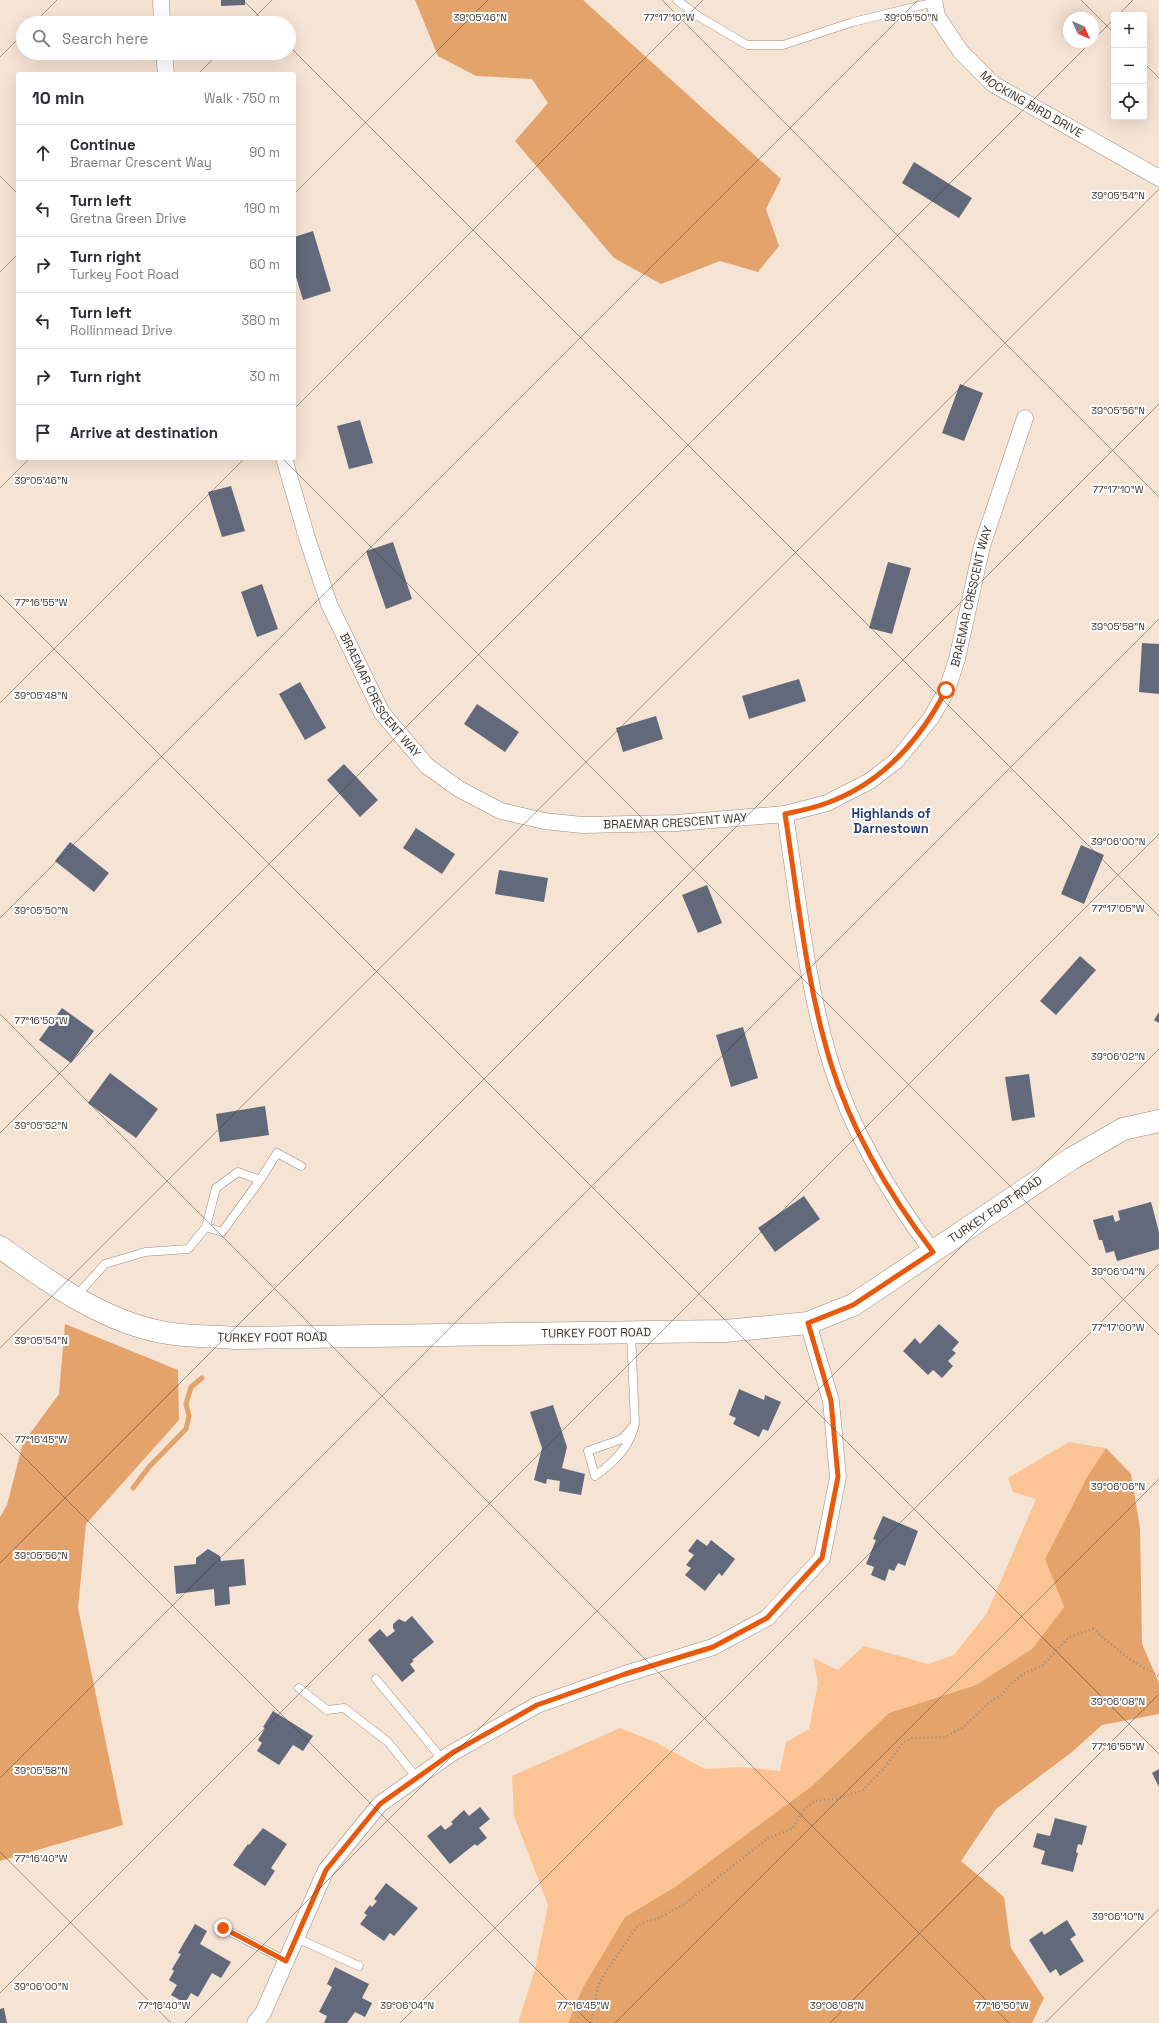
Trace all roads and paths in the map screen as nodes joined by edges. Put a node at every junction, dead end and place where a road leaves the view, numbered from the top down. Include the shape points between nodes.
1 (160, 0) edge
2 (677, 0) edge
3 (935, 1) edge
4 (161, 16) edge
5 (165, 60) edge
6 (166, 72) edge
7 (1159, 178) edge
8 (1025, 418) dead end
9 (285, 460) edge
10 (785, 814) junction
11 (1159, 1121) edge
12 (301, 1166) dead end
13 (260, 1180) junction
14 (206, 1228) junction
15 (0, 1247) edge
16 (933, 1252) junction
17 (75, 1296) junction
18 (808, 1323) junction
19 (631, 1332) junction
20 (635, 1424) junction
21 (1159, 1676) edge
22 (376, 1679) dead end
23 (299, 1688) dead end
24 (443, 1760) junction
25 (417, 1778) junction
26 (223, 1928) dead end
27 (296, 1938) junction
28 (286, 1961) junction
29 (359, 1966) dead end
30 (255, 2023) edge
31 (591, 2023) edge

1 - 4 street
2 - 3 lane via 698,16 747,45 783,45 853,22
3 - 7 street, MOCKING BIRD DRIVE via 937,16 961,52 993,84
5 - 6 street
8 - 10 street, BRAEMAR CRESCENT WAY via 982,546 957,659 946,690 931,718 896,761 870,781 827,803
9 - 10 street, BRAEMAR CRESCENT WAY via 329,604 382,712 427,766 459,789 501,810 544,821 582,825 677,823
10 - 16 street via 809,974 831,1065 856,1126 884,1181 903,1213
11 - 16 street, TURKEY FOOT ROAD via 1123,1129 1077,1156
12 - 13 lane via 277,1153
13 - 14 lane via 222,1232
13 - 14 lane via 238,1172 216,1188
14 - 17 lane via 188,1249 145,1252 105,1264
15 - 17 street, TURKEY FOOT ROAD via 43,1278
16 - 18 street, TURKEY FOOT ROAD via 853,1305
17 - 19 street, TURKEY FOOT ROAD via 103,1312 134,1325 167,1333 234,1338
18 - 19 street, TURKEY FOOT ROAD via 725,1331
18 - 24 street via 831,1401 838,1477 822,1558 767,1618 713,1647 537,1705
19 - 20 lane
20 - 20 lane via 622,1439 588,1451 596,1476 614,1463 633,1436
21 - 31 path via 1130,1659 1093,1629 1069,1637 1043,1665 1023,1674 962,1728 945,1737 912,1738 903,1743 863,1790 815,1801 804,1808 792,1829 768,1838 686,1904 637,1926 601,1981
22 - 24 lane
23 - 25 lane via 327,1710 344,1708 388,1742
24 - 25 street
25 - 27 street via 380,1804 326,1870
26 - 28 lane
27 - 28 street
27 - 29 lane
28 - 30 street via 263,2013

